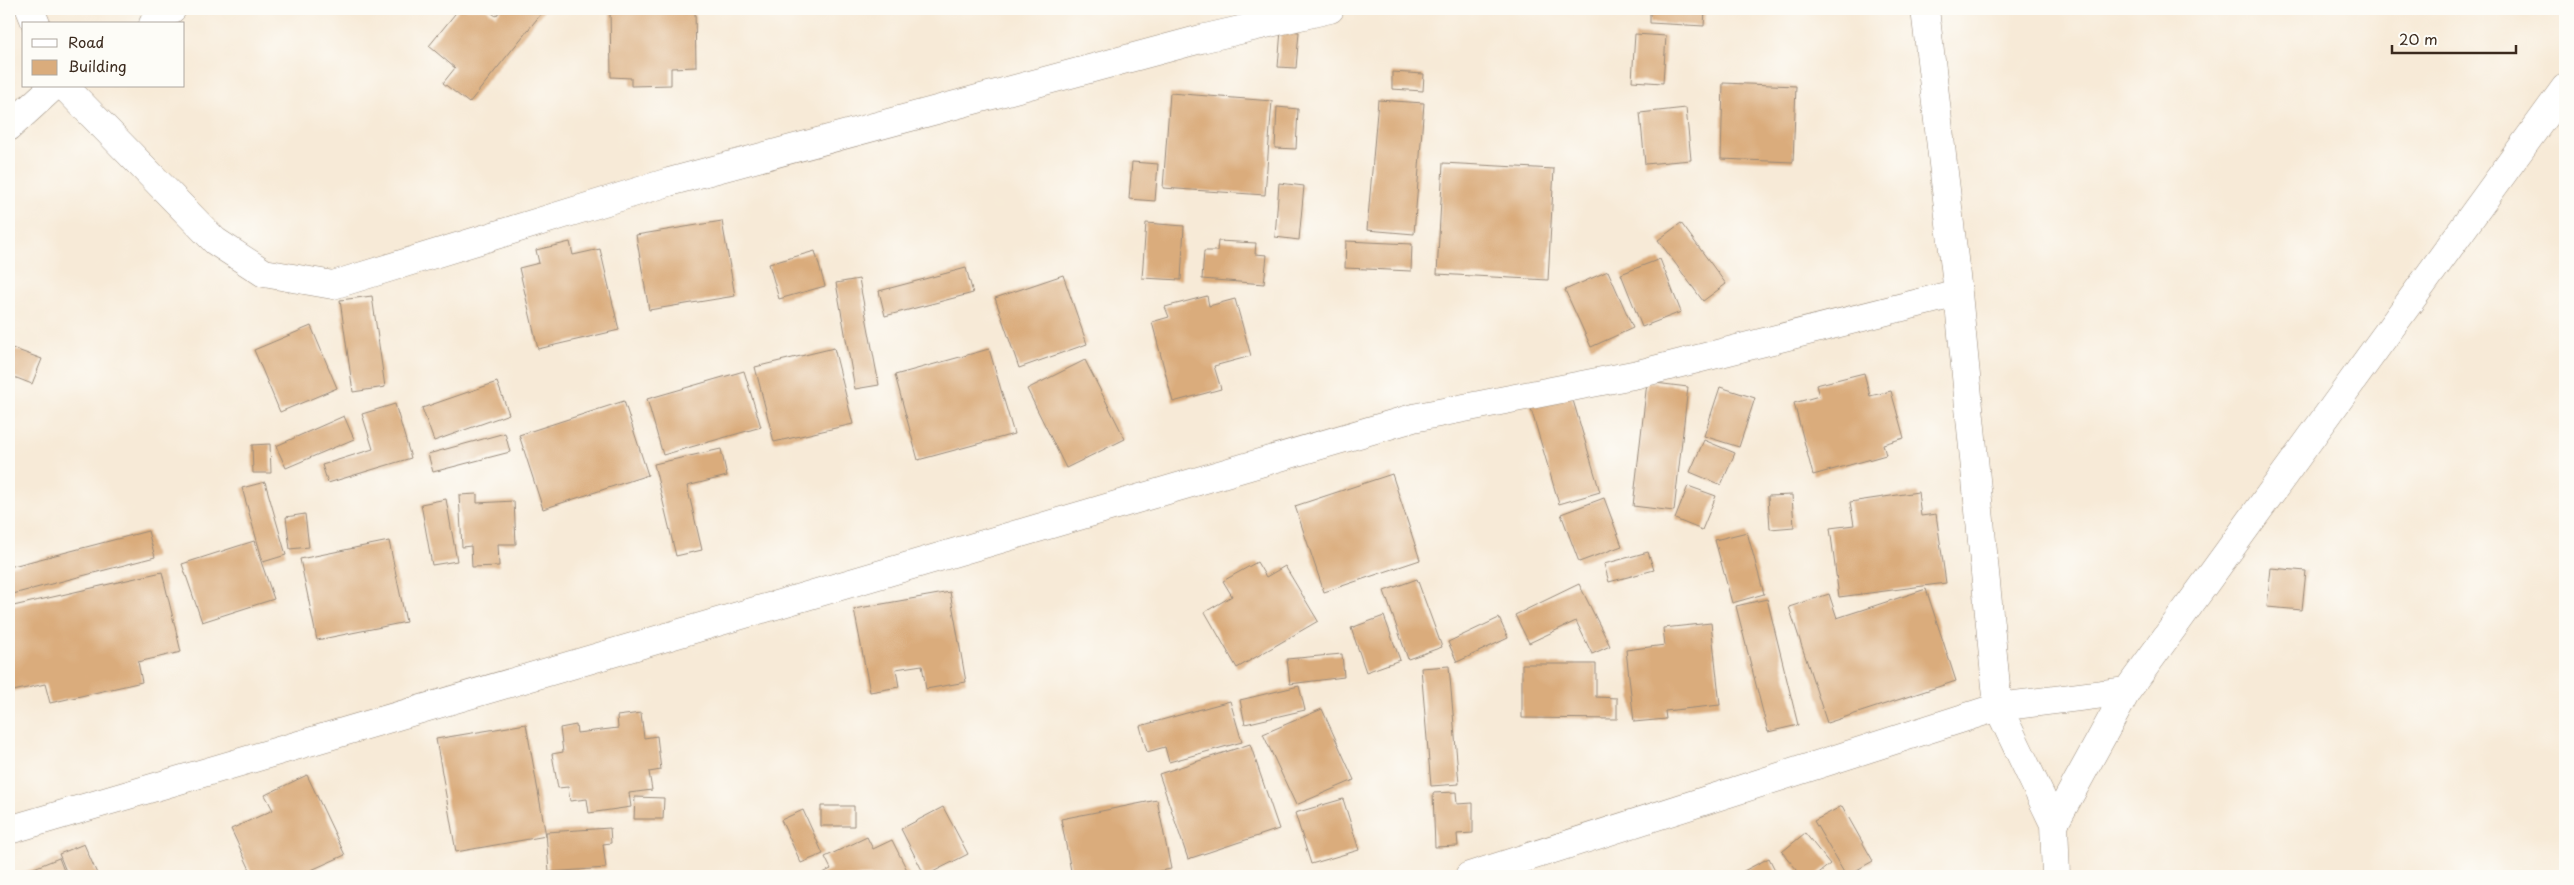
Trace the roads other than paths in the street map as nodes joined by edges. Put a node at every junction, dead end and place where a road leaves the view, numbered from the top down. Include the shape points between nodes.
1 (30, 9) edge
2 (172, 9) edge
3 (1330, 9) edge
4 (1926, 9) edge
5 (35, 22) edge
6 (156, 22) edge
7 (52, 88) edge
8 (66, 88) edge
9 (2565, 88) edge
10 (9, 127) edge
11 (1958, 293) junction
12 (2127, 691) junction
13 (1998, 707) junction
14 (2054, 824) junction
15 (9, 830) edge
16 (1469, 876) edge
17 (2056, 876) edge

1 - 5 street
2 - 6 street
3 - 8 street via 1201,39 669,182 333,284 264,273 215,241
4 - 11 street
7 - 10 street
9 - 12 street
11 - 13 street
11 - 15 street via 1638,374 1413,418
12 - 13 street
12 - 14 street
13 - 14 street
13 - 16 street
14 - 17 street

